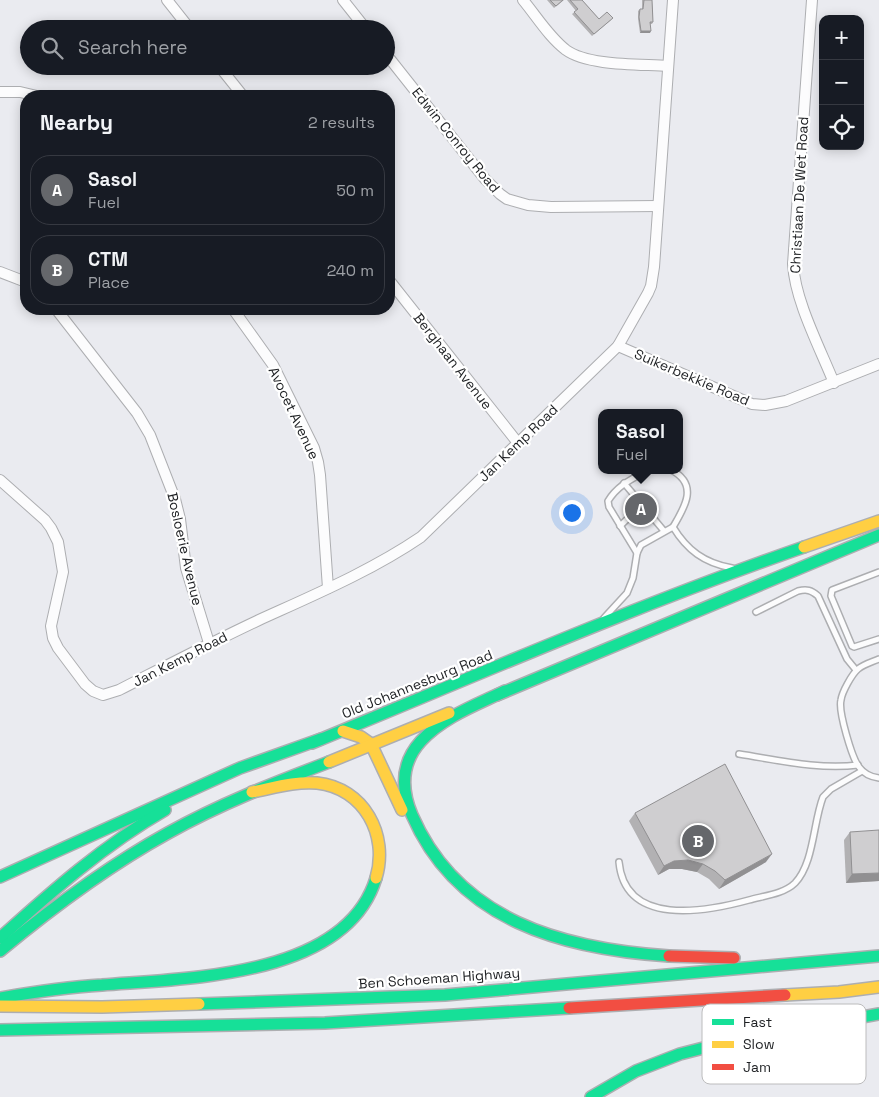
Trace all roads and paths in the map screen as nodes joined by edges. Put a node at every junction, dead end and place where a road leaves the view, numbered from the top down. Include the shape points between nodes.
1 (167, 0) edge
2 (343, 0) edge
3 (523, 0) edge
4 (673, 0) edge
5 (812, 0) edge
6 (183, 20) edge
7 (359, 20) edge
8 (395, 65) edge
9 (668, 66) junction
10 (227, 75) edge
11 (238, 90) edge
12 (0, 92) edge
13 (20, 92) edge
14 (658, 206) junction
15 (0, 272) edge
16 (20, 280) edge
17 (395, 288) edge
18 (61, 315) edge
19 (238, 315) edge
20 (618, 346) junction
21 (879, 364) edge
22 (834, 382) junction
23 (518, 442) junction
24 (641, 474) edge
25 (676, 474) edge
26 (0, 480) edge
27 (624, 483) junction
28 (642, 505) junction
29 (879, 521) edge
30 (620, 526) junction
31 (673, 526) junction
32 (664, 531) junction
33 (879, 535) edge
34 (637, 552) junction
35 (740, 570) junction
36 (879, 572) edge
37 (328, 588) junction
38 (756, 612) dead end
39 (597, 626) junction
40 (879, 639) edge
41 (209, 643) junction
42 (879, 659) edge
43 (856, 670) junction
44 (505, 691) junction
45 (343, 731) junction
46 (321, 740) junction
47 (371, 744) junction
48 (739, 754) dead end
49 (858, 765) junction
50 (862, 771) junction
51 (879, 778) edge
52 (252, 792) junction
53 (437, 860) junction
54 (619, 862) dead end
55 (0, 877) edge
56 (0, 938) edge
57 (879, 948) edge
58 (0, 951) edge
59 (879, 956) edge
60 (879, 988) edge
61 (0, 998) edge
62 (0, 1006) edge
63 (879, 1014) edge
64 (866, 1016) edge
65 (0, 1030) edge
66 (702, 1047) edge
67 (591, 1097) edge

1 - 6 street
2 - 7 street
3 - 9 street via 552,36 572,54 590,60
4 - 9 street, Jan Kemp Road
5 - 22 street, Christiaan De Wet Road via 794,271 796,288
8 - 14 street, Edwin Conroy Road via 485,179 507,199 520,204 551,207
9 - 14 street, Jan Kemp Road
10 - 11 street
12 - 13 street
14 - 20 street, Jan Kemp Road via 651,286
15 - 16 street
17 - 23 street, Berghaan Avenue
18 - 41 street, Bosloerie Avenue via 137,413 150,435 175,499 186,568
19 - 37 street, Avocet Avenue via 273,365 314,448 320,475
20 - 22 street, Suikerbekkie Road via 752,404 780,403
20 - 23 street, Jan Kemp Road
21 - 22 street, Suikerbekkie Road
23 - 37 street, Jan Kemp Road via 421,536
24 - 27 lane
25 - 31 lane via 687,486 687,496
26 - 41 street, Jan Kemp Road via 45,520 55,535 63,572 52,621 53,638 93,691 114,693
27 - 28 lane
27 - 30 lane via 608,501
28 - 30 lane
28 - 32 lane
29 - 35 main road, Old Johannesburg Road
30 - 34 lane
31 - 32 lane
31 - 35 lane via 697,555 711,563
32 - 34 lane via 646,541
33 - 44 main road
34 - 39 lane via 627,593
35 - 39 main road, Old Johannesburg Road
36 - 40 lane via 838,587 832,590 831,596 852,646
37 - 41 street, Jan Kemp Road
38 - 43 lane via 798,591 812,591 818,596 847,658
39 - 45 main road, Old Johannesburg Road
42 - 43 lane
43 - 49 lane via 840,702
44 - 47 main road
44 - 53 main road via 430,731 410,755 404,776 406,798 410,812
45 - 46 main road, Old Johannesburg Road
45 - 47 main road
46 - 55 main road via 240,768
46 - 56 main road, Old Johannesburg Road via 150,818 96,855
47 - 52 main road
47 - 53 main road via 415,835
48 - 49 lane via 826,767
49 - 50 lane
50 - 51 lane
50 - 54 lane via 831,788 823,797 806,868 786,889 715,908 667,910 653,907 632,892 624,883
52 - 58 main road via 116,863 56,905
52 - 61 main road via 304,784 328,785 351,796 369,814 380,849 378,871 365,903 342,929 293,956 247,971 48,990
53 - 57 main road via 465,890 512,920 555,937 608,950 706,959 782,957
59 - 62 main road, Ben Schoeman Highway via 446,995 102,1007
60 - 65 main road via 325,1023
63 - 64 main road
66 - 67 main road via 654,1062

